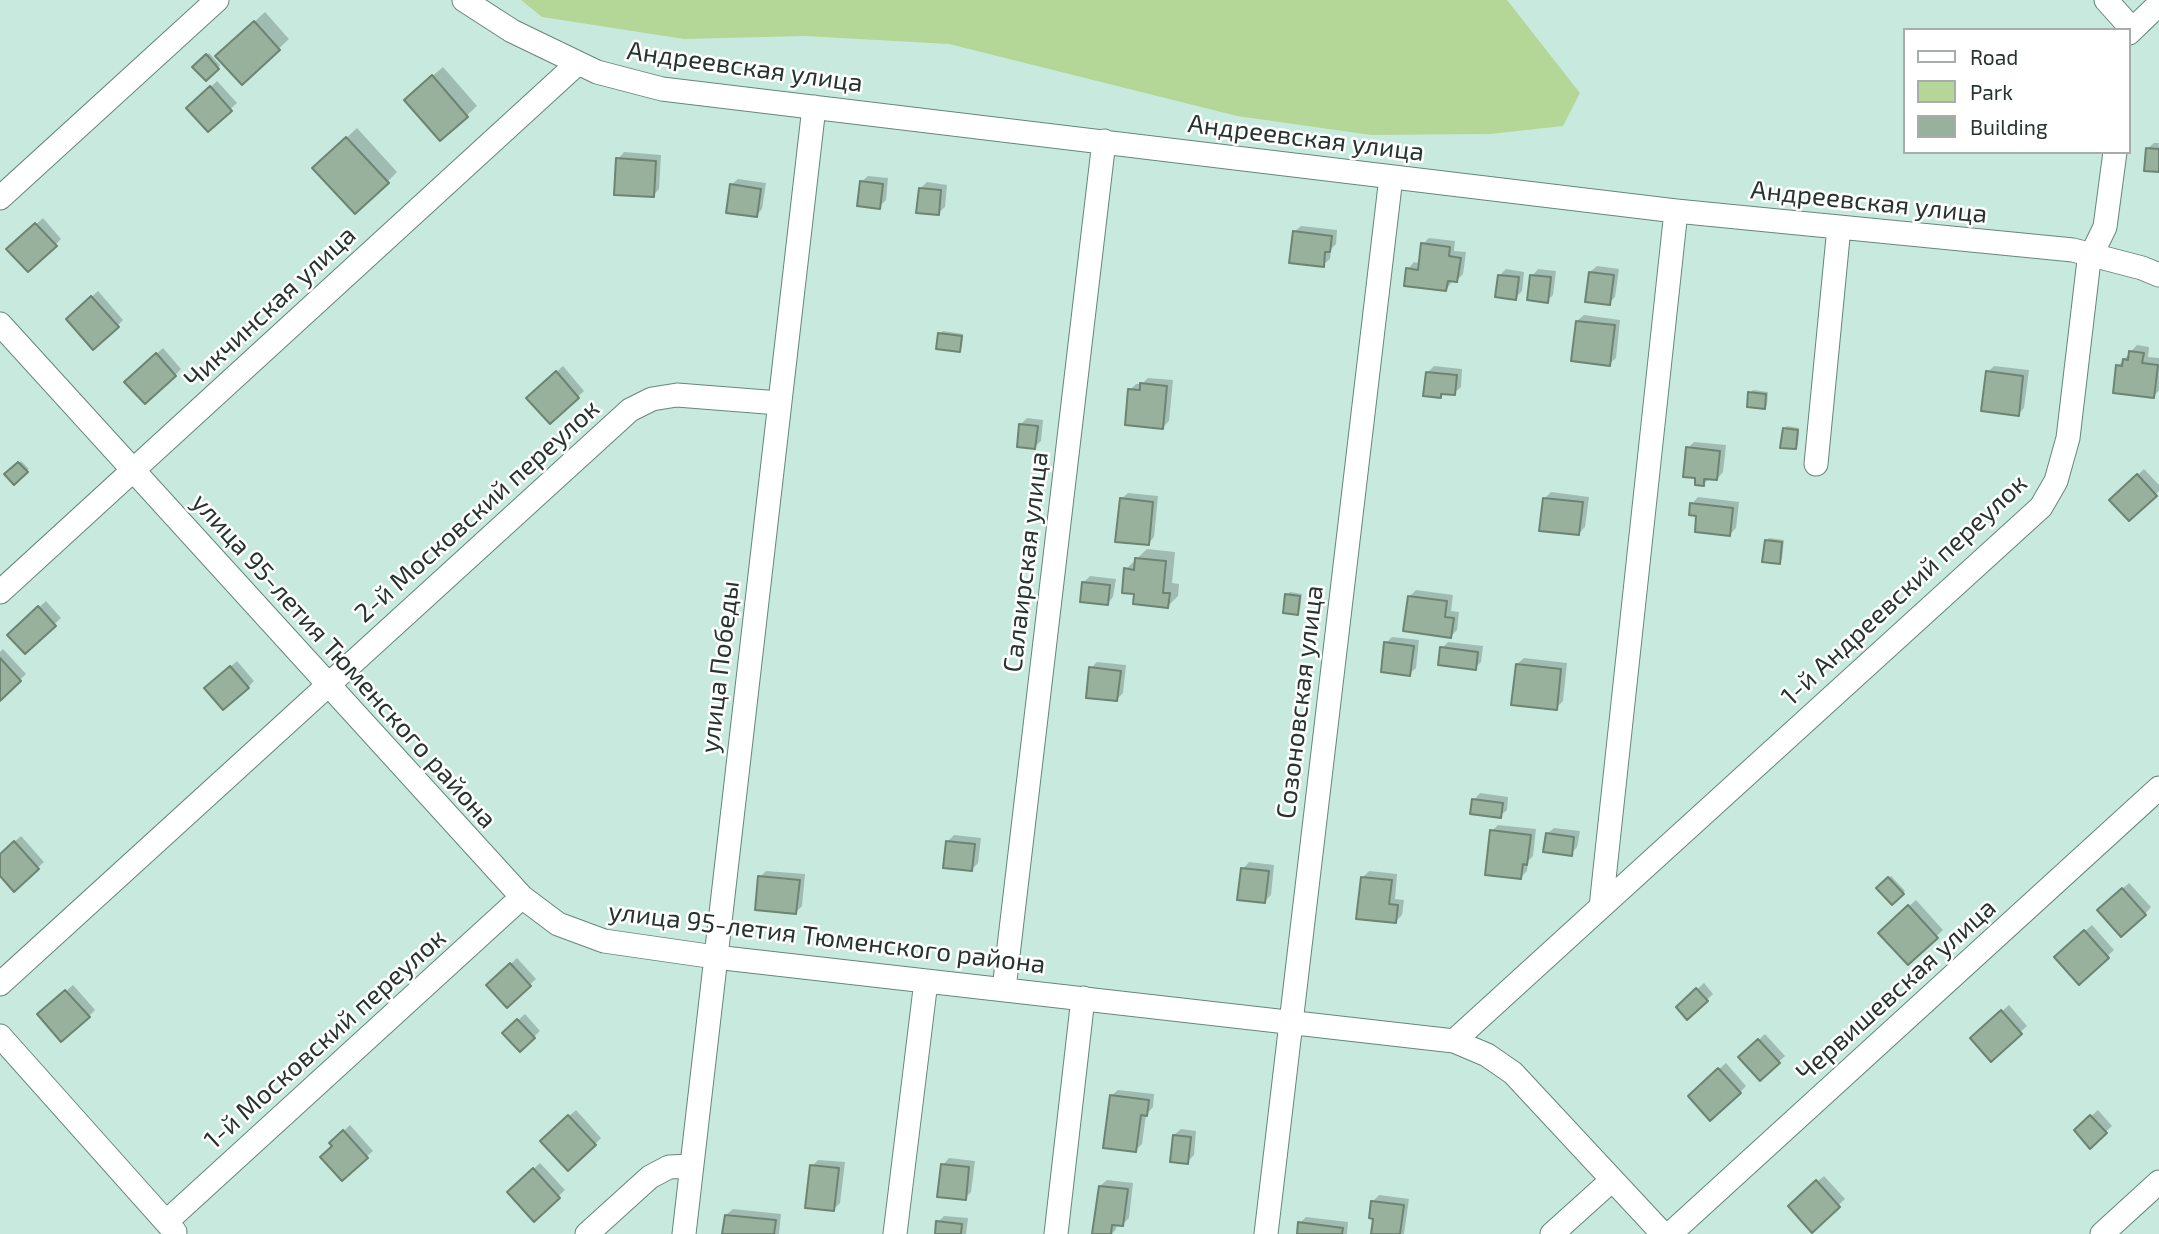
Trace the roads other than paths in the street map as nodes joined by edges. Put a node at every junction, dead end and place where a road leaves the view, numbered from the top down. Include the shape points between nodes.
1 (217, 0) edge
2 (464, 0) edge
3 (2106, 0) edge
4 (2159, 4) edge
5 (2129, 28) edge
6 (2131, 31) edge
7 (578, 63) junction
8 (814, 107) junction
9 (1104, 141) junction
10 (2115, 154) edge
11 (1391, 177) junction
12 (0, 198) edge
13 (1675, 211) junction
14 (1839, 227) junction
15 (2091, 255) junction
16 (2159, 275) edge
17 (0, 324) edge
18 (779, 403) junction
19 (1816, 464) dead end
20 (133, 471) junction
21 (0, 592) edge
22 (328, 685) junction
23 (2159, 788) edge
24 (522, 897) junction
25 (1601, 907) junction
26 (715, 957) junction
27 (926, 981) junction
28 (0, 984) edge
29 (1004, 989) junction
30 (1083, 998) junction
31 (1290, 1022) junction
32 (0, 1036) edge
33 (1454, 1041) junction
34 (691, 1166) junction
35 (1612, 1180) junction
36 (2159, 1182) edge
37 (172, 1228) edge
38 (587, 1234) edge
39 (684, 1234) edge
40 (895, 1234) edge
41 (1056, 1234) edge
42 (1266, 1234) edge
43 (1552, 1234) edge
44 (1663, 1234) edge
45 (1671, 1234) edge
46 (2102, 1234) edge

1 - 12 street
2 - 7 street, Андреевская улица via 512,31
3 - 5 street
4 - 6 street
7 - 8 street, Андреевская улица via 662,89
7 - 20 street, Чикчинская улица
8 - 9 street, Андреевская улица
8 - 18 street, улица Победы
9 - 11 street, Андреевская улица
9 - 29 street, Салаирская улица
10 - 15 street, 1-й Андреевский переулок via 2105,228
11 - 13 street, Андреевская улица
11 - 31 street, Созоновская улица
13 - 14 street, Андреевская улица
13 - 25 street
14 - 15 street, Андреевская улица
14 - 19 street
15 - 16 street, Андреевская улица
15 - 25 street, 1-й Андреевский переулок via 2068,438 2056,481 2041,507
17 - 20 street, улица 95-летия Тюменского района
18 - 22 street, 2-й Московский переулок via 677,395 652,399 630,410
18 - 26 street, улица Победы
20 - 21 street, Чикчинская улица
20 - 22 street, улица 95-летия Тюменского района
22 - 24 street, улица 95-летия Тюменского района
22 - 28 street, 2-й Московский переулок
23 - 45 street, Червишевская улица
24 - 26 street, улица 95-летия Тюменского района via 558,924 604,941
24 - 37 street, 1-й Московский переулок
25 - 33 street, 1-й Андреевский переулок
26 - 27 street, улица 95-летия Тюменского района
26 - 34 street, улица Победы
27 - 29 street, улица 95-летия Тюменского района
27 - 40 street
29 - 30 street, улица 95-летия Тюменского района
30 - 31 street, улица 95-летия Тюменского района
30 - 41 street
31 - 33 street, улица 95-летия Тюменского района
31 - 42 street, Созоновская улица
32 - 37 street
33 - 35 street, улица 95-летия Тюменского района via 1514,1073
34 - 38 street via 669,1167 650,1177
34 - 39 street, улица Победы
35 - 43 street
35 - 44 street, улица 95-летия Тюменского района
36 - 46 street

